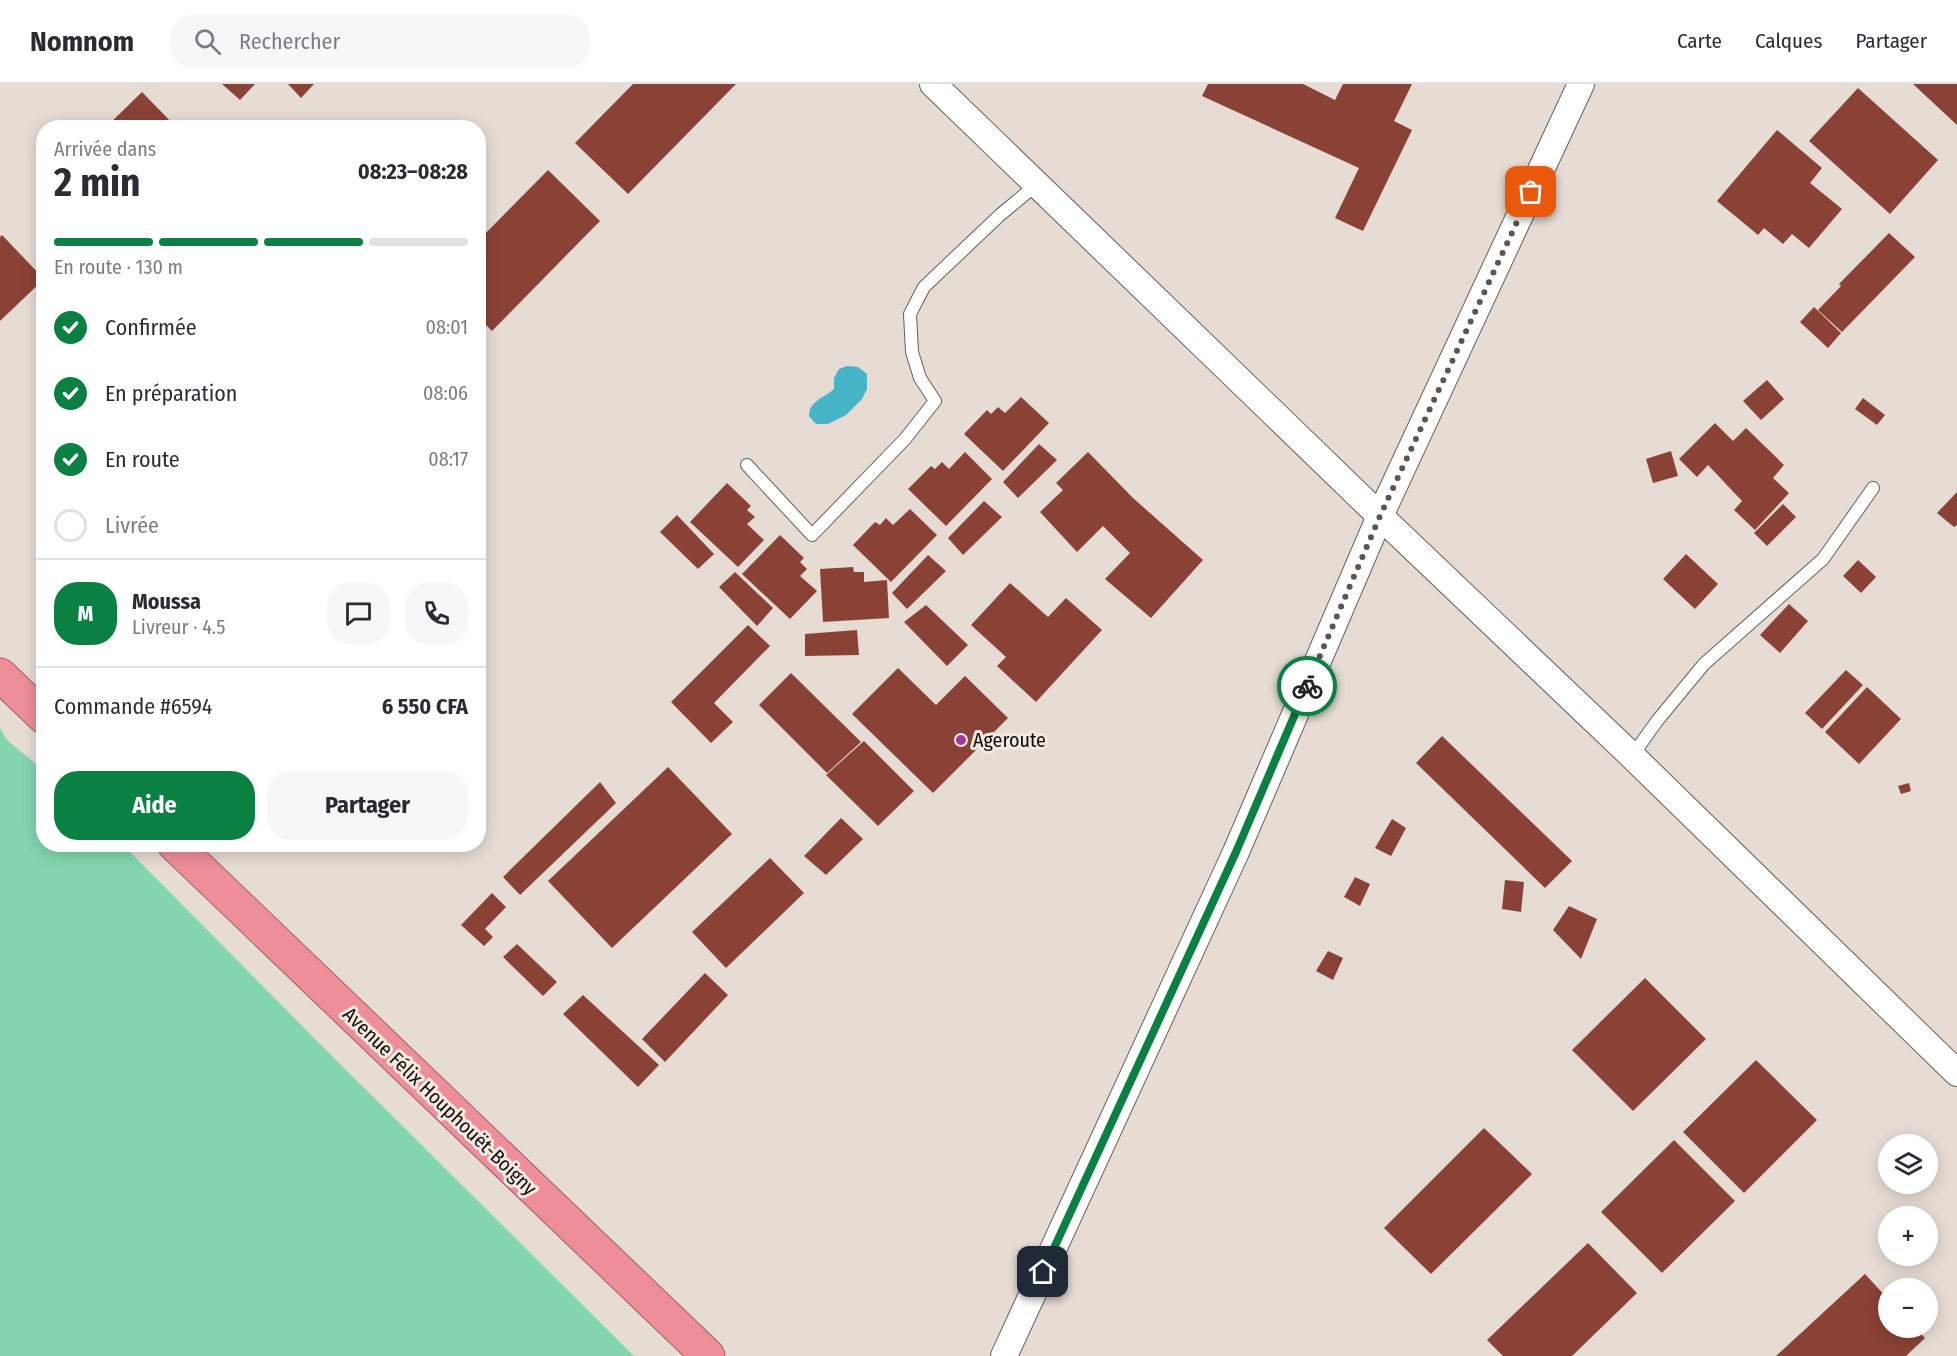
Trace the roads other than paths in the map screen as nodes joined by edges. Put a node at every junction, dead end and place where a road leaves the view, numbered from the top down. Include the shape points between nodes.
1 (933, 84) edge
2 (1581, 84) edge
3 (1036, 185) junction
4 (747, 465) dead end
5 (1873, 488) dead end
6 (1380, 516) junction
7 (0, 675) edge
8 (36, 709) edge
9 (1632, 756) junction
10 (182, 852) edge
11 (1957, 1073) edge
12 (708, 1356) edge
13 (1004, 1356) edge

1 - 3 street
2 - 6 street
3 - 4 lane via 924,287 910,314 912,352 921,378 935,400 905,439 812,535
3 - 6 street
5 - 9 lane via 1824,558 1704,664
6 - 9 street
6 - 13 street via 1236,852
7 - 8 highway
9 - 11 street
10 - 12 highway, Avenue Félix Houphouët-Boigny

